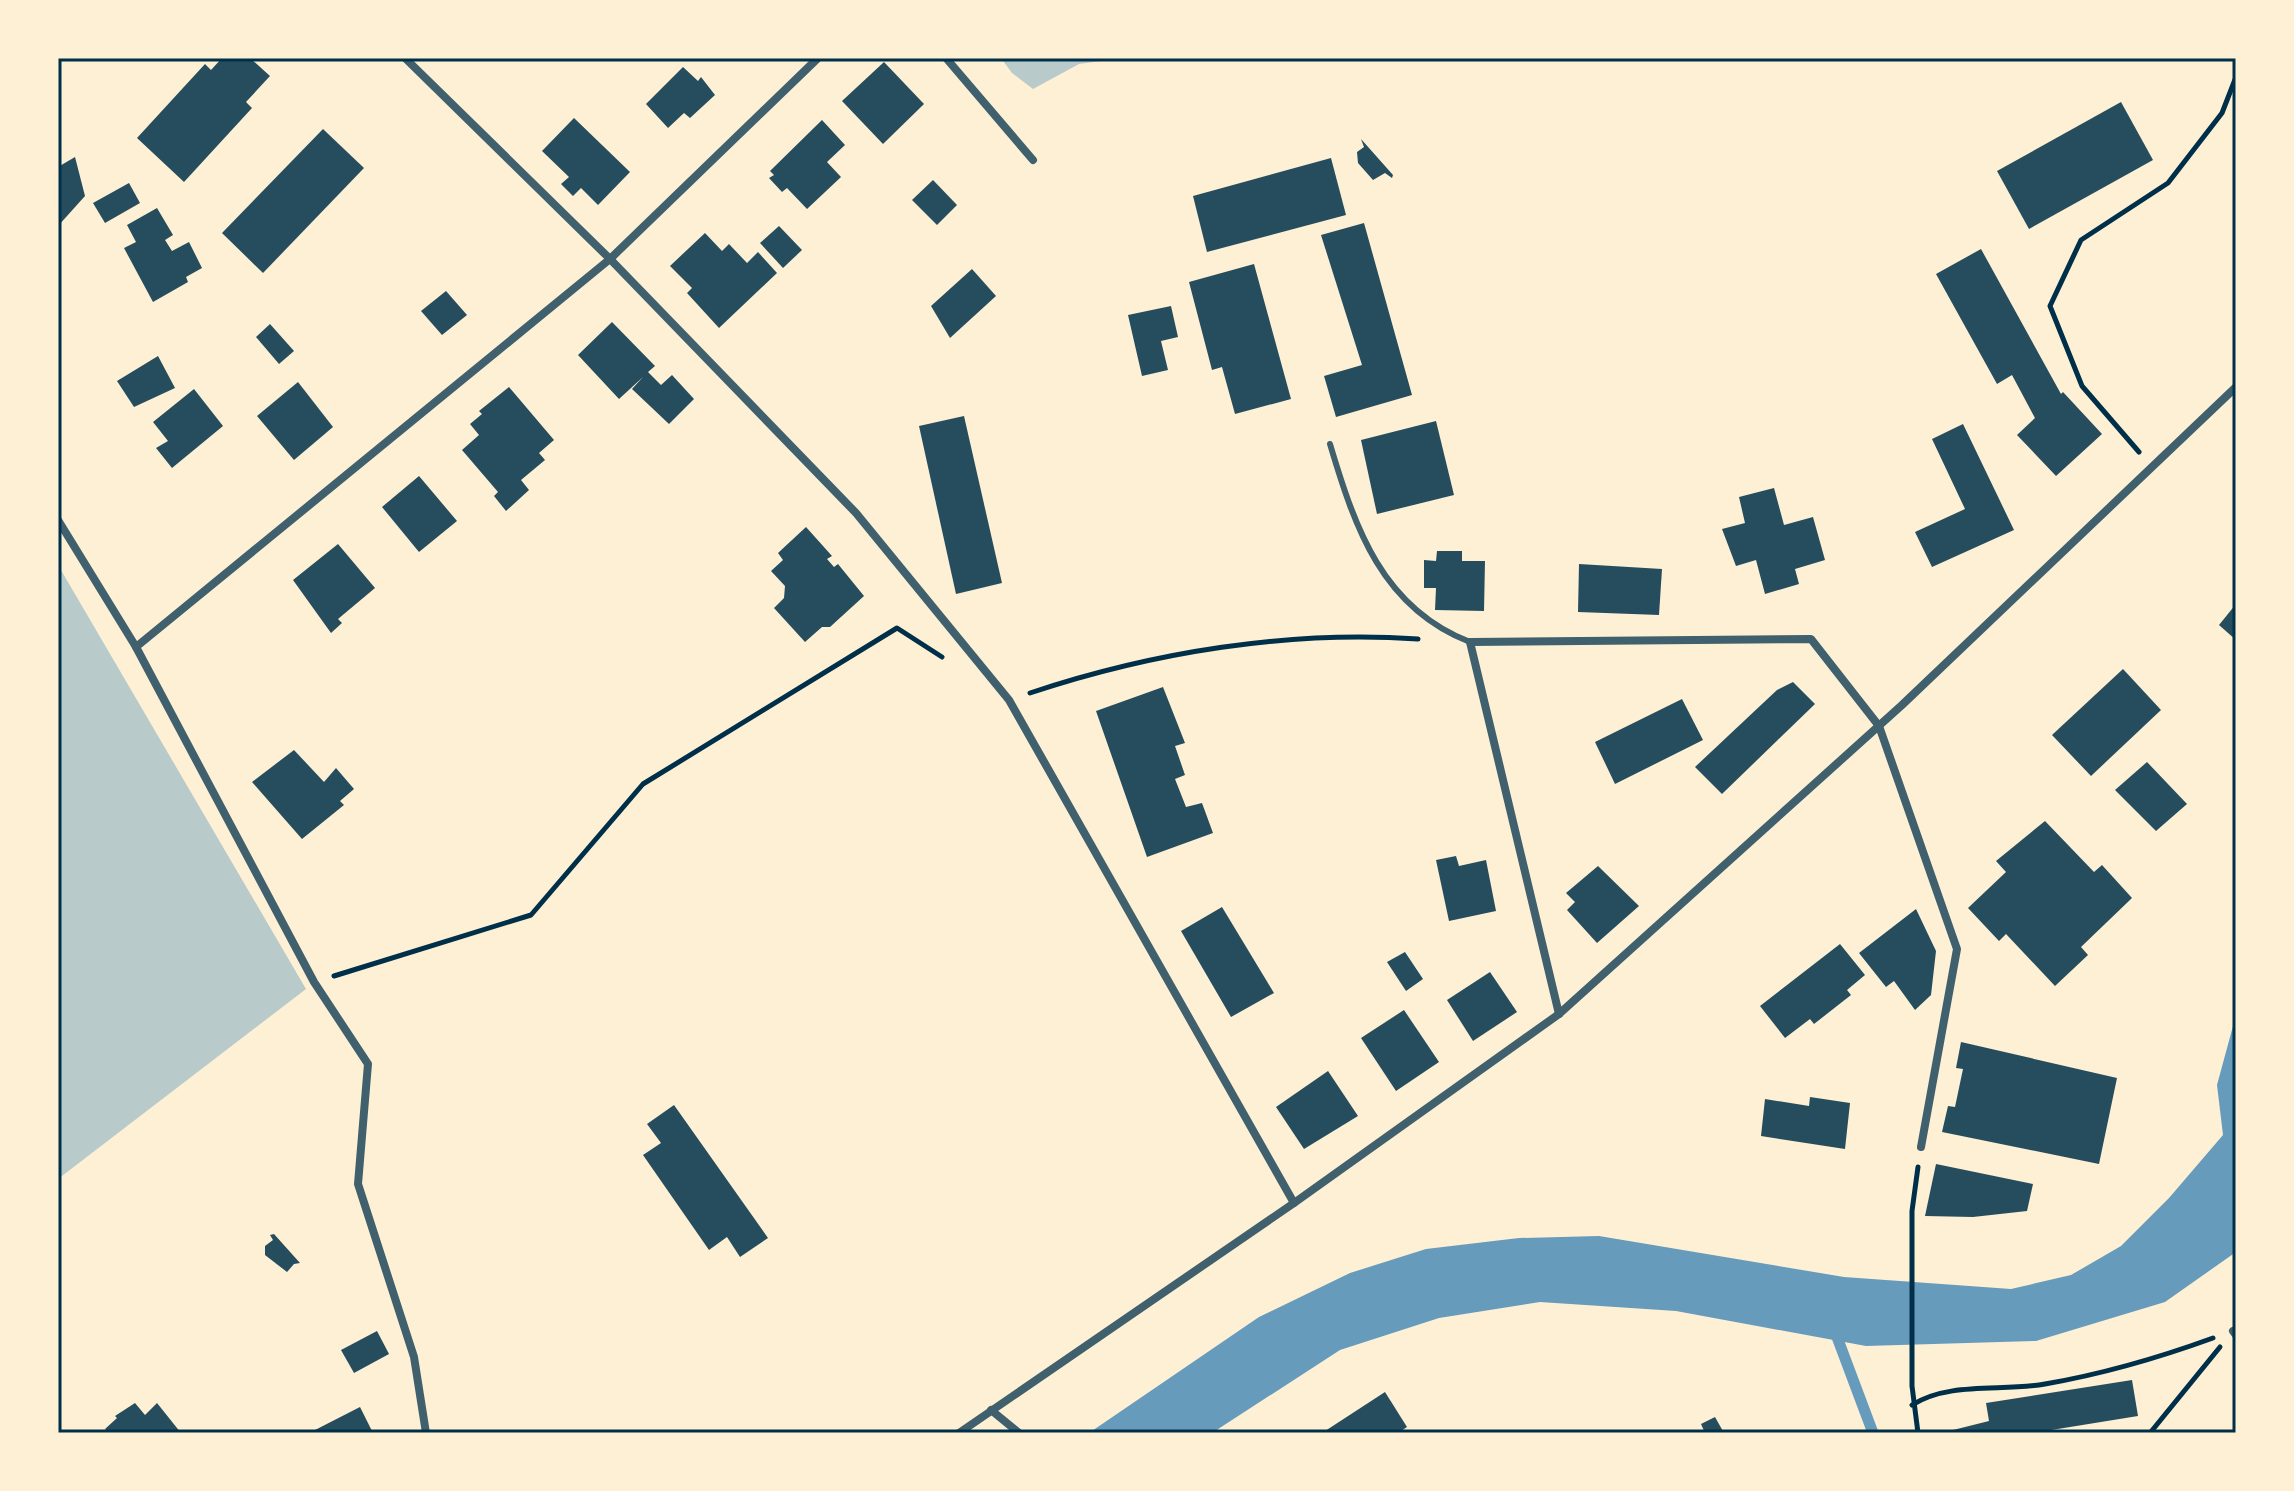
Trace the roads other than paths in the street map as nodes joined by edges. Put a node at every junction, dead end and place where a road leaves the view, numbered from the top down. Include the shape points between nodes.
1 (405, 58) edge
2 (818, 58) edge
3 (946, 58) edge
4 (1033, 160) dead end
5 (610, 259) junction
6 (2236, 387) edge
7 (1330, 444) dead end
8 (58, 520) edge
9 (1470, 642) junction
10 (136, 647) junction
11 (1879, 726) junction
12 (1559, 1014) junction
13 (1921, 1147) road end
14 (1294, 1203) junction
15 (991, 1410) junction
16 (426, 1433) edge
17 (959, 1433) edge
18 (1019, 1433) edge

1 - 5 street
2 - 5 street
3 - 4 street
5 - 10 street
5 - 14 street via 856,513 1009,700
6 - 11 street
7 - 9 lane via 1350,510 1396,594 1441,631
8 - 10 street
9 - 11 street via 1811,639
9 - 12 street
10 - 16 street via 314,982 368,1064 358,1184 414,1357
11 - 12 street
11 - 13 street via 1957,949
12 - 14 street
14 - 15 street
15 - 17 street
15 - 18 street

